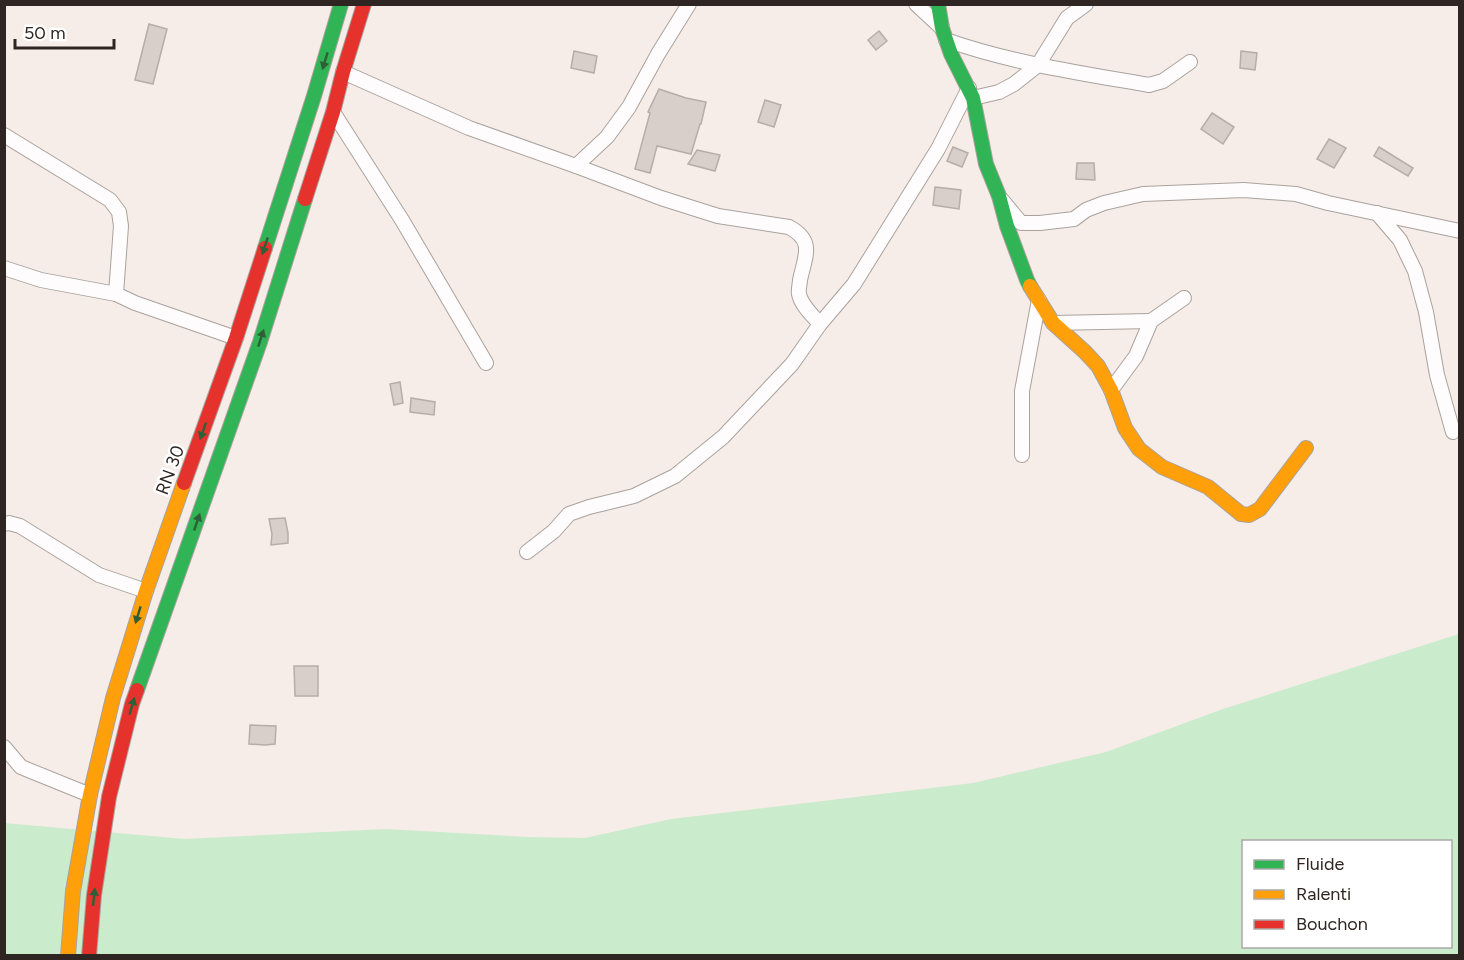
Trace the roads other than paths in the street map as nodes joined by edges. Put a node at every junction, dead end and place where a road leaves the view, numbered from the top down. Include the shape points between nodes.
1 (342, 4) edge
2 (364, 4) edge
3 (689, 4) edge
4 (916, 4) edge
5 (938, 4) edge
6 (1086, 4) edge
7 (944, 34) junction
8 (1190, 62) dead end
9 (1038, 65) junction
10 (343, 72) junction
11 (971, 93) junction
12 (333, 112) junction
13 (4, 135) edge
14 (576, 166) junction
15 (999, 196) junction
16 (1377, 213) junction
17 (1021, 223) junction
18 (1460, 231) edge
19 (1012, 241) junction
20 (4, 268) edge
21 (116, 294) junction
22 (1184, 298) dead end
23 (1039, 300) junction
24 (1151, 321) junction
25 (1053, 323) junction
26 (820, 324) junction
27 (236, 338) junction
28 (486, 363) dead end
29 (1111, 390) junction
30 (1453, 432) dead end
31 (1305, 448) dead end
32 (1022, 455) dead end
33 (4, 524) edge
34 (527, 552) dead end
35 (146, 591) junction
36 (4, 747) edge
37 (90, 795) junction
38 (68, 956) edge
39 (90, 956) edge

1 -> 27 main road, RN 30 / RN 30
2 - 10 main road
3 - 14 street via 629,107 607,137
4 - 7 street
5 - 7 main road
6 - 9 street via 1067,18
7 - 9 street via 979,52
7 - 11 main road
8 - 9 street via 1163,81 1149,85
9 - 11 street via 999,92
10 - 12 main road
10 - 14 street via 469,128
11 - 15 main road via 986,164
11 - 26 street via 854,284
12 - 28 street
39 -> 12 main road via 94,895 109,797 132,704 260,342
13 - 21 street via 110,200 119,212
14 - 26 street via 718,216 789,227 800,233 806,254 798,293
15 - 17 street
15 - 19 main road
16 - 17 street via 1296,194 1196,191 1143,194 1104,203 1074,219
16 - 18 street
16 - 30 street via 1400,240 1415,271
17 - 19 street
19 - 23 main road
20 - 21 street via 41,280
21 - 27 street
22 - 24 street
23 - 25 main road
23 - 32 street via 1023,391
24 - 25 street
24 - 29 street via 1136,356
25 - 29 main road via 1098,366
26 - 34 street via 792,364 723,437 675,476 633,496 569,514
27 -> 35 main road, RN 30 / RN 30
29 - 31 main road via 1125,428 1139,449 1162,467 1208,487 1241,514 1249,515 1260,508
33 - 35 street via 20,526 99,575
35 -> 37 main road, RN 30 / RN 30 via 113,698
36 - 37 street via 21,767
37 - 38 main road, RN 30 / RN 30 via 73,891

